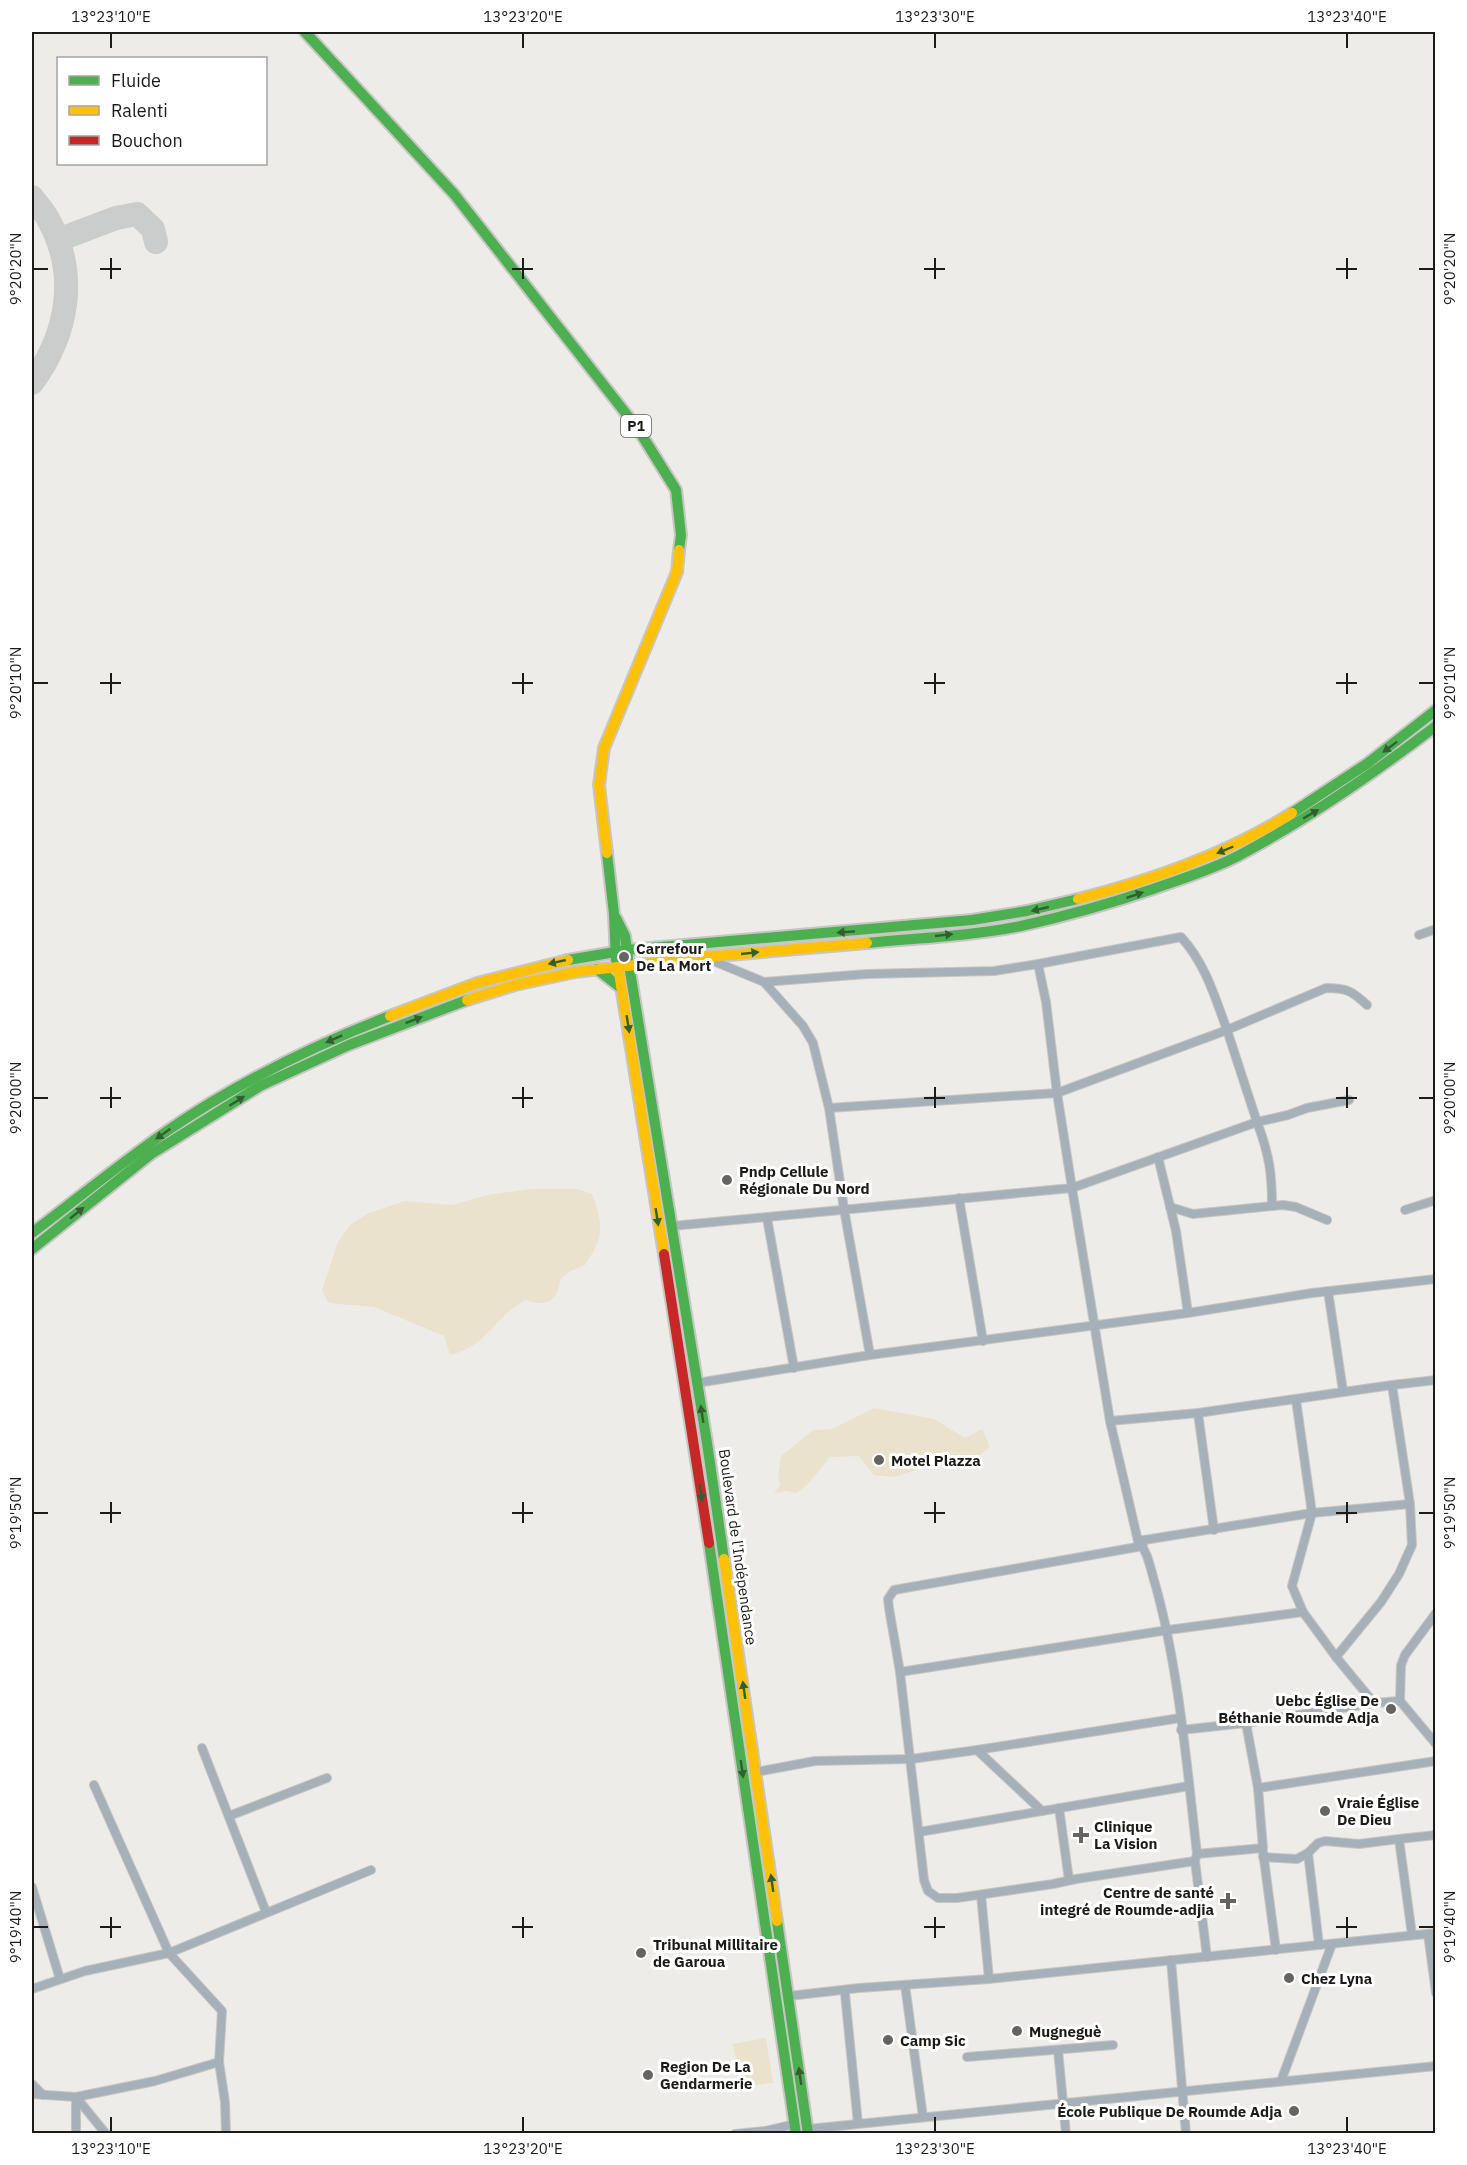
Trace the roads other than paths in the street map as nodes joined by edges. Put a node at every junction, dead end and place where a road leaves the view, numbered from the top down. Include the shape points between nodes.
1 (305, 32) edge
2 (1436, 710) edge
3 (1436, 726) edge
4 (614, 914) junction
5 (1436, 928) edge
6 (1419, 935) dead end
7 (627, 950) junction
8 (615, 952) junction
9 (705, 957) junction
10 (1038, 964) junction
11 (629, 965) junction
12 (618, 967) junction
13 (597, 969) junction
14 (764, 982) junction
15 (621, 988) junction
16 (1367, 1005) dead end
17 (1227, 1030) junction
18 (1057, 1093) junction
19 (1349, 1100) dead end
20 (829, 1108) junction
21 (1257, 1122) junction
22 (1158, 1156) junction
23 (1072, 1188) junction
24 (959, 1198) junction
25 (1436, 1200) edge
26 (1170, 1206) junction
27 (1272, 1206) junction
28 (844, 1209) junction
29 (1405, 1210) dead end
30 (767, 1218) junction
31 (1327, 1220) dead end
32 (672, 1226) junction
33 (32, 1233) edge
34 (32, 1249) edge
35 (1436, 1279) edge
36 (1328, 1291) junction
37 (1188, 1313) junction
38 (1096, 1325) junction
39 (983, 1341) junction
40 (870, 1355) junction
41 (794, 1368) junction
42 (1436, 1380) edge
43 (697, 1383) junction
44 (1392, 1385) junction
45 (1343, 1391) junction
46 (1296, 1400) junction
47 (1198, 1413) junction
48 (1110, 1421) junction
49 (1410, 1504) junction
50 (1312, 1513) junction
51 (1214, 1530) junction
52 (1140, 1543) junction
53 (1303, 1612) junction
54 (1436, 1613) edge
55 (1168, 1630) junction
56 (1336, 1657) junction
57 (900, 1672) junction
58 (1400, 1701) junction
59 (1374, 1703) junction
60 (1180, 1718) junction
61 (1246, 1723) junction
62 (1181, 1730) junction
63 (1436, 1744) edge
64 (202, 1748) dead end
65 (977, 1750) junction
66 (911, 1759) junction
67 (1436, 1761) edge
68 (756, 1773) junction
69 (327, 1778) dead end
70 (94, 1785) dead end
71 (1189, 1786) junction
72 (1258, 1788) junction
73 (1059, 1808) junction
74 (1042, 1811) junction
75 (229, 1816) junction
76 (919, 1832) junction
77 (1436, 1835) edge
78 (1399, 1839) junction
79 (1263, 1852) junction
80 (1308, 1853) junction
81 (1196, 1858) junction
82 (371, 1870) dead end
83 (1069, 1880) junction
84 (32, 1887) edge
85 (981, 1895) junction
86 (266, 1912) junction
87 (1432, 1933) edge
88 (1412, 1935) junction
89 (1332, 1944) junction
90 (1319, 1945) junction
91 (1276, 1950) junction
92 (169, 1953) junction
93 (1207, 1957) junction
94 (1171, 1960) junction
95 (60, 1979) junction
96 (989, 1979) junction
97 (905, 1985) junction
98 (32, 1989) edge
99 (1436, 1993) edge
100 (845, 1994) dead end
101 (789, 1996) junction
102 (1113, 2045) dead end
103 (1058, 2050) junction
104 (968, 2057) dead end
105 (219, 2062) junction
106 (1436, 2066) edge
107 (1281, 2081) junction
108 (32, 2084) edge
109 (1182, 2091) junction
110 (32, 2094) edge
111 (44, 2096) junction
112 (75, 2097) junction
113 (1063, 2103) junction
114 (923, 2117) junction
115 (858, 2124) junction
116 (796, 2129) edge
117 (808, 2131) edge
118 (76, 2133) edge
119 (106, 2133) edge
120 (226, 2133) edge
121 (735, 2133) edge
122 (1066, 2133) edge
123 (1186, 2133) edge

1 - 4 main road, P1 via 454,195 638,429 676,490 681,535 676,572 604,748 599,785
2 -> 7 main road via 1363,768 1293,814 1231,848 1090,897 972,920
9 -> 3 main road via 977,932 1093,909 1236,857 1325,806
4 - 7 main road, P1
4 - 8 main road, P1
5 - 6 street
7 - 8 main road
7 - 11 main road, Boulevard de l'Indépendance
8 - 12 main road, Boulevard de l'Indépendance
8 -> 33 main road via 559,961 477,983 375,1021 292,1058 167,1131
9 - 11 main road
9 - 14 street
10 - 14 street via 994,971 857,974
10 - 17 street via 1181,937 1205,971
10 - 18 street
11 - 12 main road
11 - 32 main road, Boulevard de l'Indépendance
12 - 13 main road
12 - 15 main road, Boulevard de l'Indépendance
13 - 15 main road
34 -> 13 main road via 151,1154 260,1086 349,1045 447,1007 515,985
14 - 20 street via 813,1043
15 -> 116 main road, Boulevard de l'Indépendance via 694,1444
16 - 17 street via 1353,991 1326,988
17 - 18 street
17 - 21 street
18 - 20 street
18 - 23 street
19 - 21 street
20 - 28 street
21 - 22 street
21 - 27 street via 1271,1168
22 - 23 street
22 - 26 street
23 - 24 street
23 - 38 street
24 - 28 street
24 - 39 street
25 - 29 street
26 - 27 street via 1193,1214
26 - 37 street
27 - 31 street via 1296,1207
28 - 30 street
28 - 40 street
30 - 32 street
30 - 41 street
32 - 43 main road, Boulevard de l'Indépendance
35 - 36 street
36 - 37 street
36 - 45 street
37 - 38 street
38 - 39 street
38 - 48 street
39 - 40 street
40 - 41 street
41 - 43 street
42 - 44 street
68 -> 43 main road, Boulevard de l'Indépendance
44 - 45 street
44 - 49 street
45 - 46 street
46 - 47 street
46 - 50 street
47 - 48 street
47 - 51 street
48 - 52 street
49 - 50 street
49 - 56 street via 1412,1545 1407,1560 1381,1602
50 - 51 street
50 - 53 street via 1292,1586
51 - 52 street
52 - 55 street
52 - 57 street via 894,1590 888,1599
53 - 55 street
53 - 56 street
54 - 58 street via 1405,1655
55 - 57 street
55 - 60 street
56 - 59 street
57 - 66 street
58 - 59 street
58 - 63 street
59 - 61 street
60 - 62 street
60 - 65 street
61 - 62 street
61 - 72 street
62 - 71 street
64 - 75 street
65 - 66 street
65 - 74 street
66 - 68 street via 814,1761
66 - 76 street
67 - 72 street
101 -> 68 main road, Boulevard de l'Indépendance
69 - 75 street
70 - 92 street
71 - 73 street
71 - 81 street
72 - 79 street
73 - 74 street
73 - 83 street
74 - 76 street
75 - 86 street
76 - 85 street via 928,1891 938,1898
77 - 78 street
78 - 80 street via 1359,1844 1325,1841
78 - 88 street
79 - 80 street via 1297,1859
79 - 81 street
79 - 91 street
80 - 90 street
81 - 83 street
81 - 93 street
82 - 86 street
83 - 85 street
84 - 95 street
85 - 96 street
86 - 92 street
87 - 88 street
87 - 99 street
88 - 89 street
89 - 90 street
89 - 107 street
90 - 91 street
91 - 93 street
92 - 95 street
92 - 105 street via 222,2011
93 - 94 street
94 - 96 street
94 - 109 street
95 - 98 street
96 - 97 street
97 - 101 street
97 - 114 street
100 - 115 street
117 -> 101 main road, Boulevard de l'Indépendance
102 - 103 street
103 - 104 street
103 - 113 street
105 - 112 street via 155,2081
105 - 120 street
106 - 107 street
107 - 109 street
108 - 111 street
109 - 113 street
109 - 123 street
110 - 111 street
111 - 112 street
112 - 118 street
112 - 119 street
113 - 114 street
113 - 122 street
114 - 115 street
115 - 117 street
116 - 121 street

